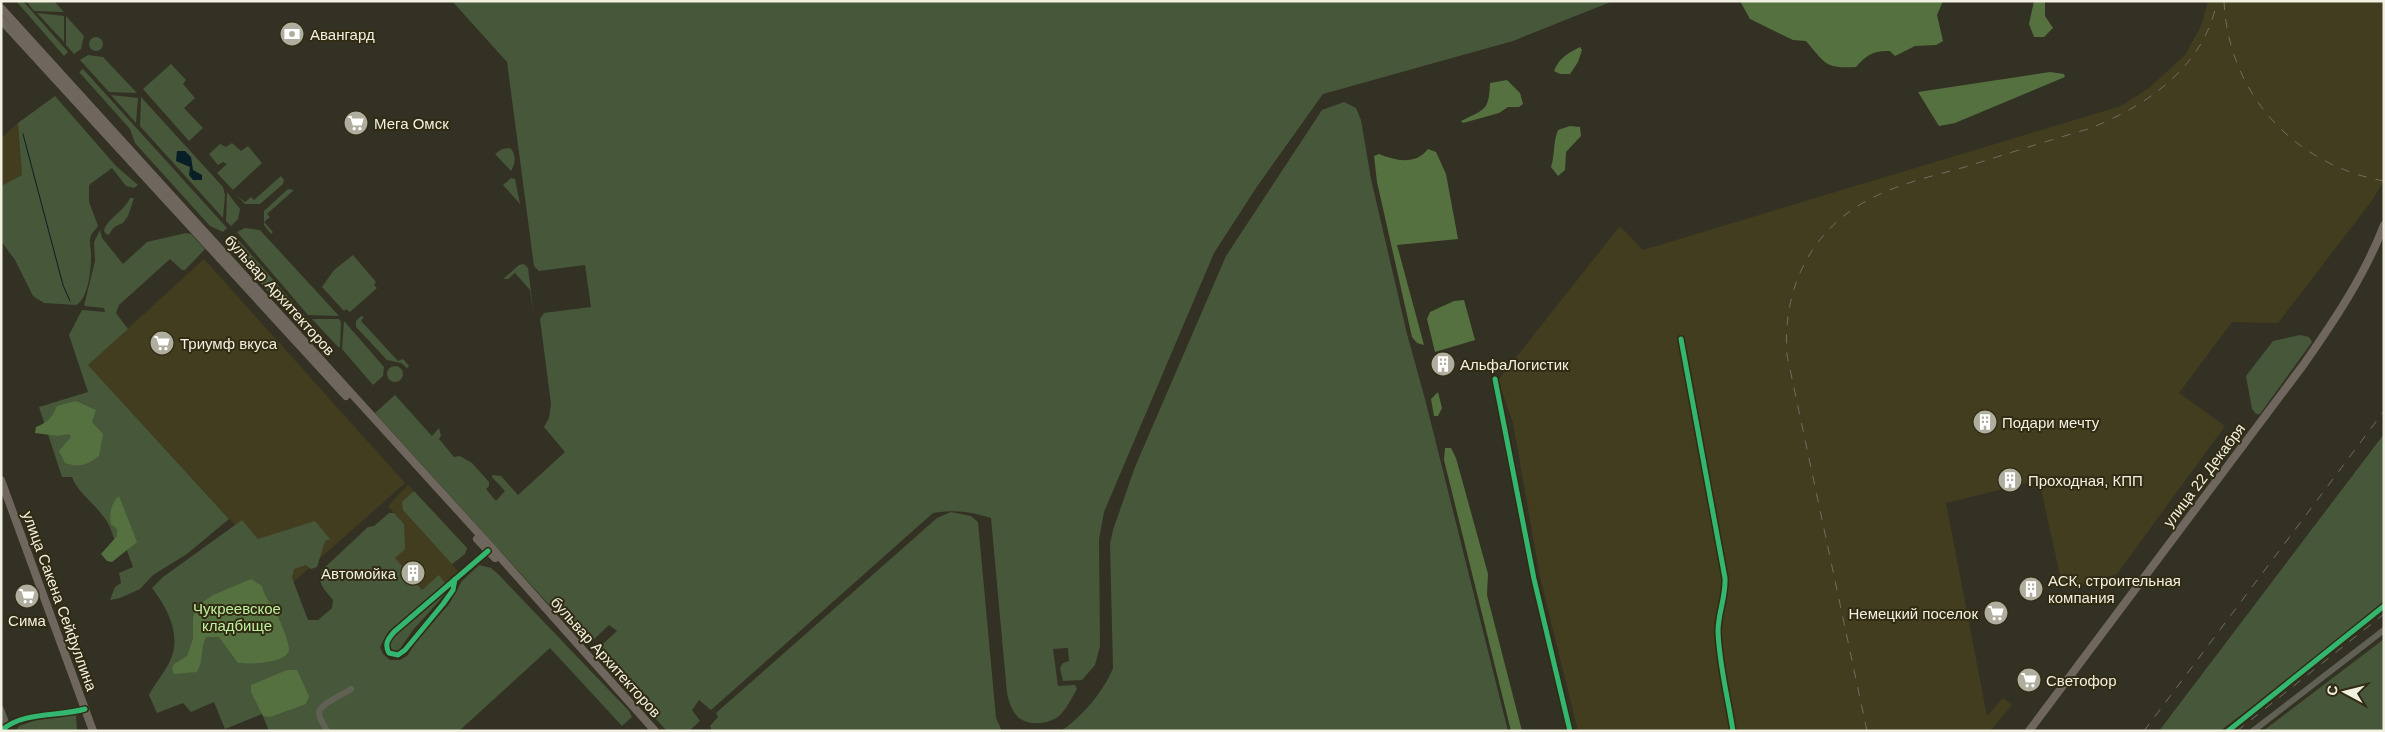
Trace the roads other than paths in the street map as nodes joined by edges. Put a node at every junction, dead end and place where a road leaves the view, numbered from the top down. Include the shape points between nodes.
1 (3, 1) edge
2 (1, 8) edge
3 (5, 18) edge
4 (1, 25) edge
5 (11, 31) junction
6 (2384, 225) edge
7 (1681, 339) dead end
8 (1495, 379) dead end
9 (1, 480) edge
10 (490, 550) junction
11 (455, 579) junction
12 (2384, 606) edge
13 (2384, 630) edge
14 (351, 689) dead end
15 (1, 709) edge
16 (85, 709) junction
17 (8, 727) edge
18 (2, 731) edge
19 (93, 731) edge
20 (327, 731) edge
21 (655, 731) edge
22 (1570, 731) edge
23 (1733, 731) edge
24 (2029, 731) edge
25 (2228, 731) edge
26 (2253, 731) edge

1 - 3 main road
2 - 3 main road, бульвар Архитекторов
3 - 5 main road, бульвар Архитекторов
3 - 10 main road, бульвар Архитекторов
4 - 5 main road
5 - 10 main road, бульвар Архитекторов
6 - 24 main road, улица 22 Декабря via 2336,316 2304,364
7 - 23 street via 1725,578 1726,593 1718,630
8 - 22 street via 1534,579
9 - 16 main road, улица Сакена Сейфуллина
10 - 11 street
10 - 21 main road, бульвар Архитекторов
11 - 11 street via 390,637 386,648 389,653 402,654 453,590
12 - 25 street
13 - 26 street
14 - 20 street via 322,705 320,718
15 - 17 street
16 - 17 street via 31,718
16 - 19 main road, улица Сакена Сейфуллина
17 - 18 street

